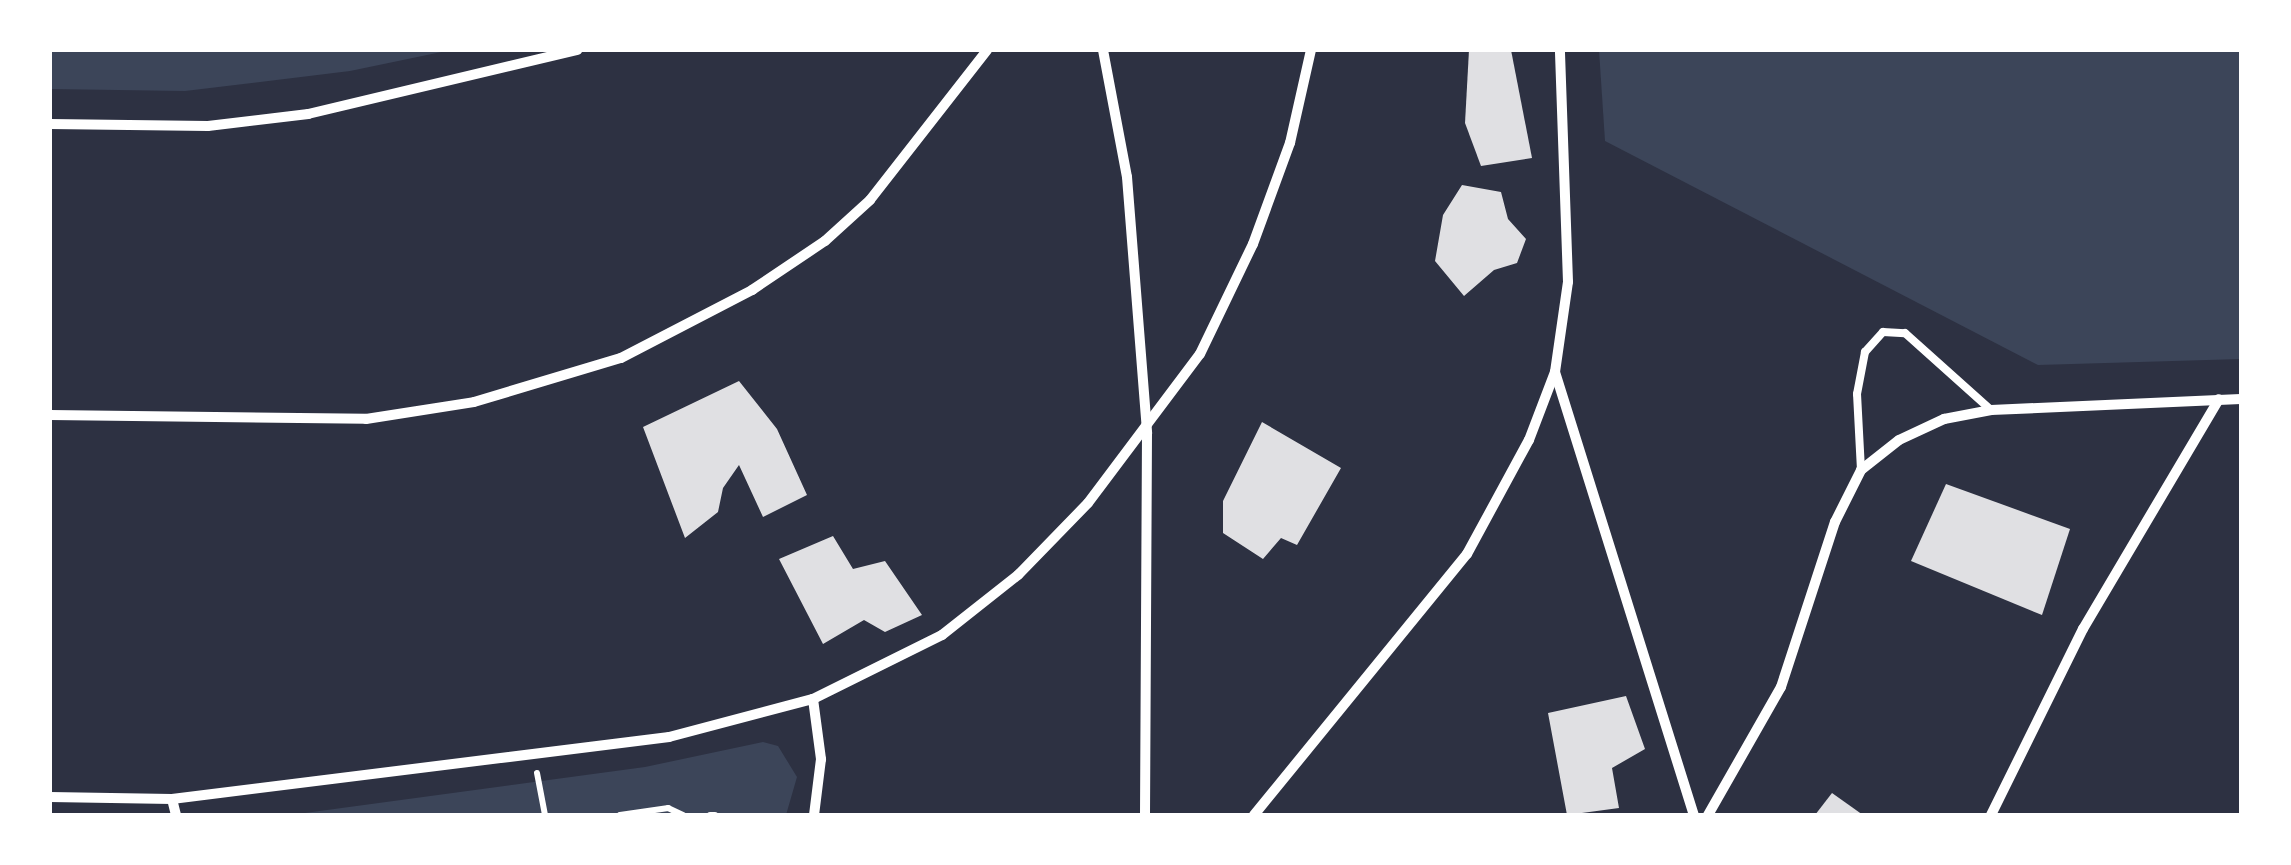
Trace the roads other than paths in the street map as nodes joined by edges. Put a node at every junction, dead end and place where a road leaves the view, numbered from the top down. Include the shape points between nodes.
1 (577, 50) edge
2 (987, 50) edge
3 (1100, 50) edge
4 (1310, 50) edge
5 (1560, 50) edge
6 (50, 124) edge
7 (1555, 372) junction
8 (2241, 398) edge
9 (2218, 399) junction
10 (1990, 410) junction
11 (50, 415) edge
12 (1147, 433) junction
13 (1861, 470) junction
14 (812, 698) junction
15 (50, 797) edge
16 (172, 799) junction
17 (176, 815) edge
18 (814, 815) edge
19 (1145, 815) edge
20 (1254, 815) edge
21 (1694, 815) edge
22 (1708, 815) edge
23 (1991, 815) edge

1 - 6 street via 308,114 208,126
2 - 11 street via 870,200 825,240 752,290 622,358 474,402 366,419
3 - 12 street via 1108,63 1127,177
4 - 12 street via 1290,143 1253,244 1200,354
5 - 7 street via 1570,216
7 - 20 street via 1529,440 1466,554
7 - 21 street
8 - 9 street
9 - 10 street
9 - 23 street via 2084,630
10 - 13 street via 1944,419 1899,440
10 - 13 lane via 1906,333 1883,332 1864,352 1857,394
12 - 14 street via 1018,575 942,635
12 - 19 street
13 - 22 street via 1835,522 1782,687
14 - 16 street via 669,737
14 - 18 street via 821,759
15 - 16 street
16 - 17 street

